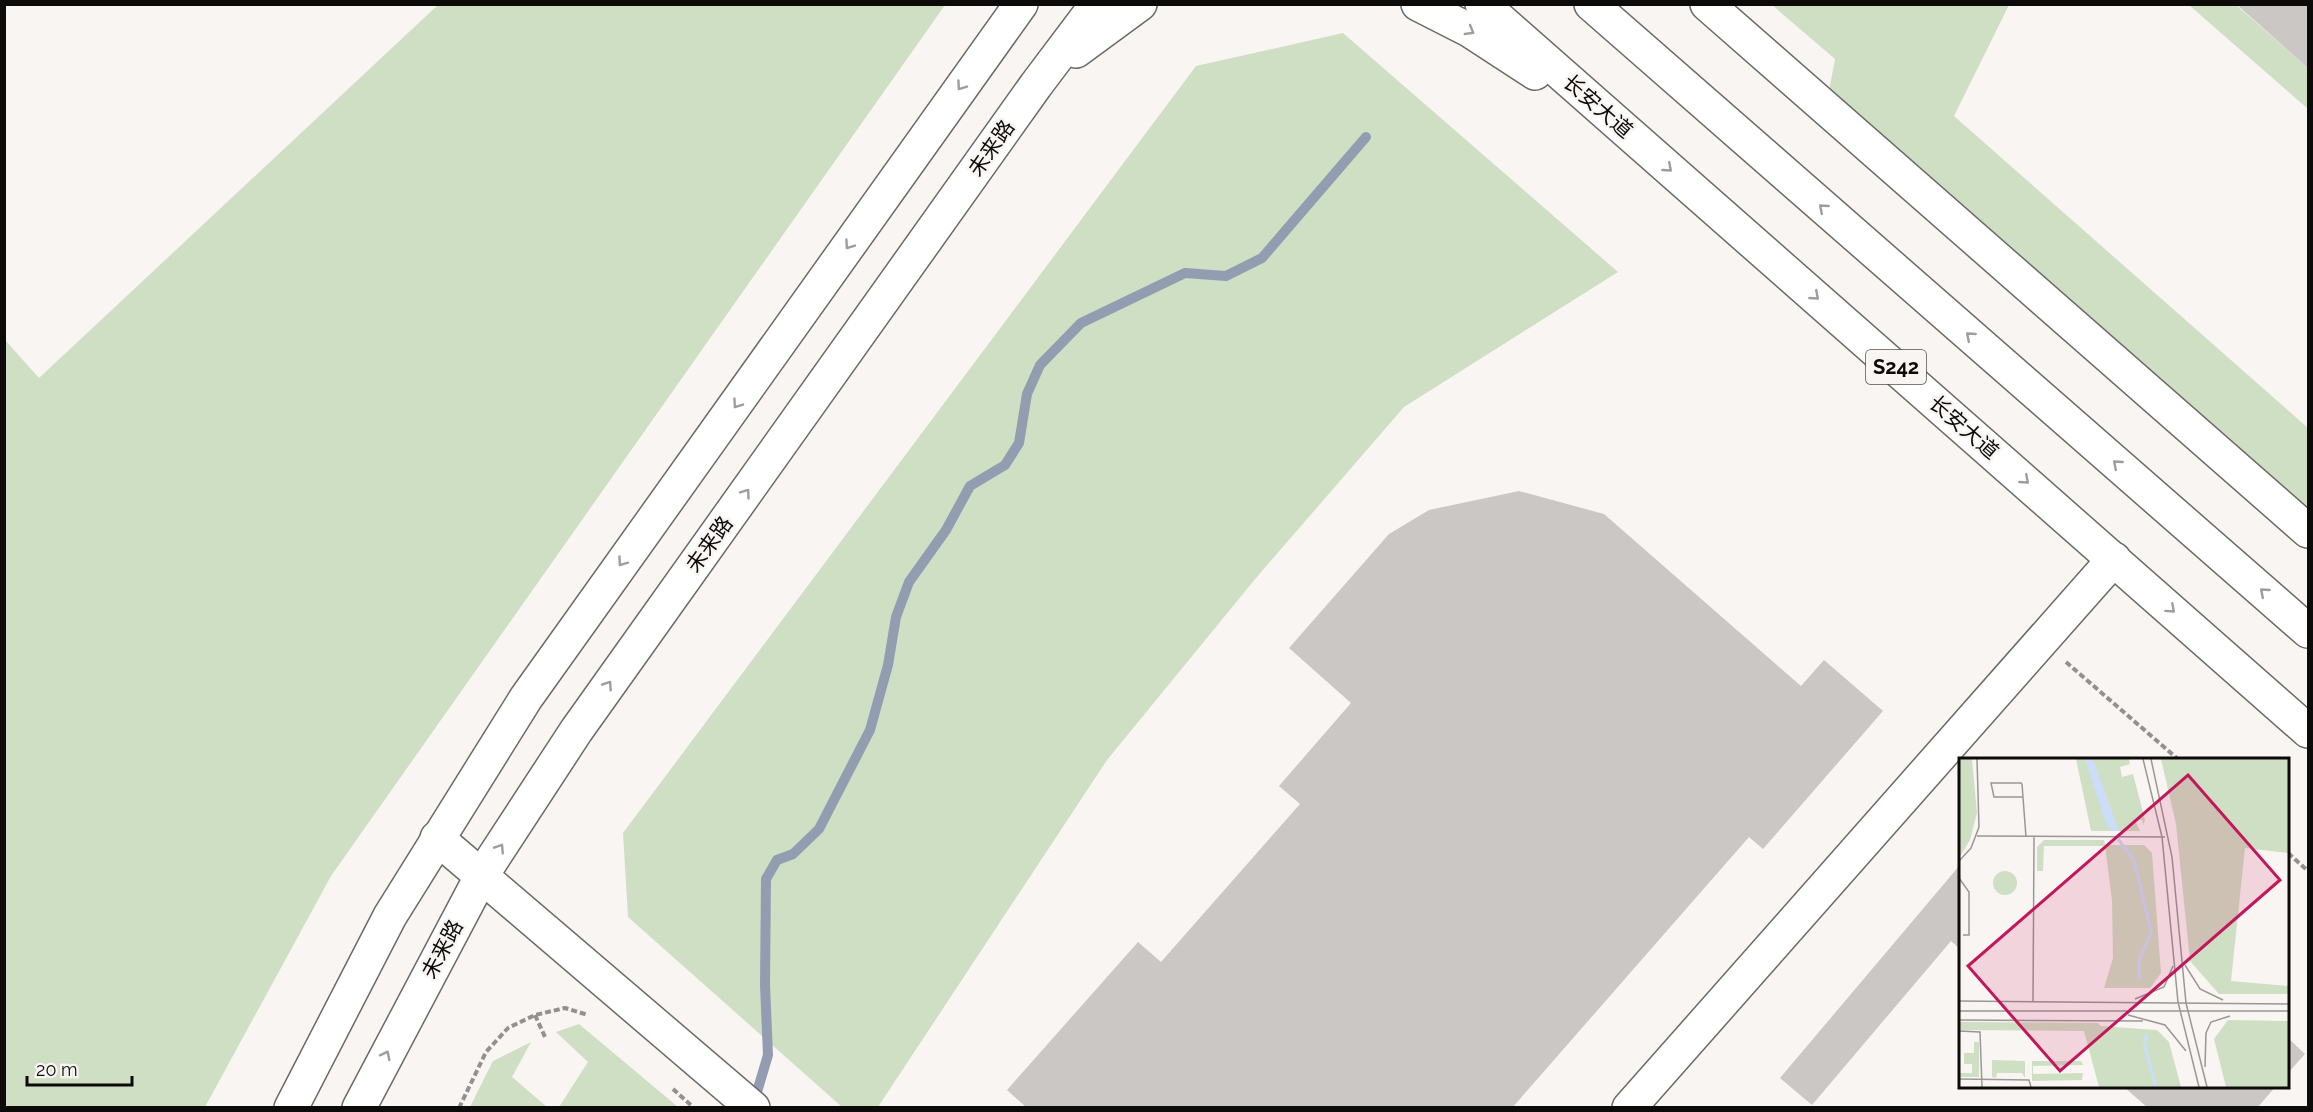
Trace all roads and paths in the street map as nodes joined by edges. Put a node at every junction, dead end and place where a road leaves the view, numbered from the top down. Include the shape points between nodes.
1 (1003, 4) edge
2 (1021, 4) edge
3 (1097, 4) edge
4 (1140, 4) edge
5 (1418, 4) edge
6 (1482, 4) edge
7 (1591, 4) edge
8 (1623, 4) edge
9 (1707, 4) edge
10 (988, 48) junction
11 (1678, 82) junction
12 (1036, 85) junction
13 (1636, 140) junction
14 (2308, 531) edge
15 (2114, 559) junction
16 (2308, 631) edge
17 (2062, 659) dead end
18 (2308, 731) edge
19 (2178, 758) edge
20 (436, 838) junction
21 (2289, 854) edge
22 (2308, 871) edge
23 (482, 875) junction
24 (535, 1015) junction
25 (590, 1015) dead end
26 (545, 1037) dead end
27 (668, 1084) dead end
28 (291, 1107) edge
29 (359, 1107) edge
30 (459, 1107) edge
31 (694, 1107) edge
32 (753, 1107) edge
33 (1629, 1107) edge

1 - 10 main road
2 - 10 main road
3 - 12 main road, 未来路
4 - 12 main road via 1099,32
5 -> 13 main road via 1469,30
6 - 13 main road, 长安大道 / S242
7 - 11 main road
8 - 11 main road
9 - 14 main road
10 -> 20 main road via 723,424 572,630
16 -> 11 main road
23 -> 12 main road, 未来路 via 622,664
13 -> 15 main road, 长安大道 / S242
15 -> 18 main road, 长安大道 / S242
15 - 33 main road
17 - 19 path
20 - 23 main road
20 - 28 main road via 390,916
21 - 22 path
29 -> 23 main road, 未来路
23 - 32 main road
24 - 25 path via 565,1008
24 - 26 path
24 - 30 path via 508,1029 486,1052
27 - 31 path

